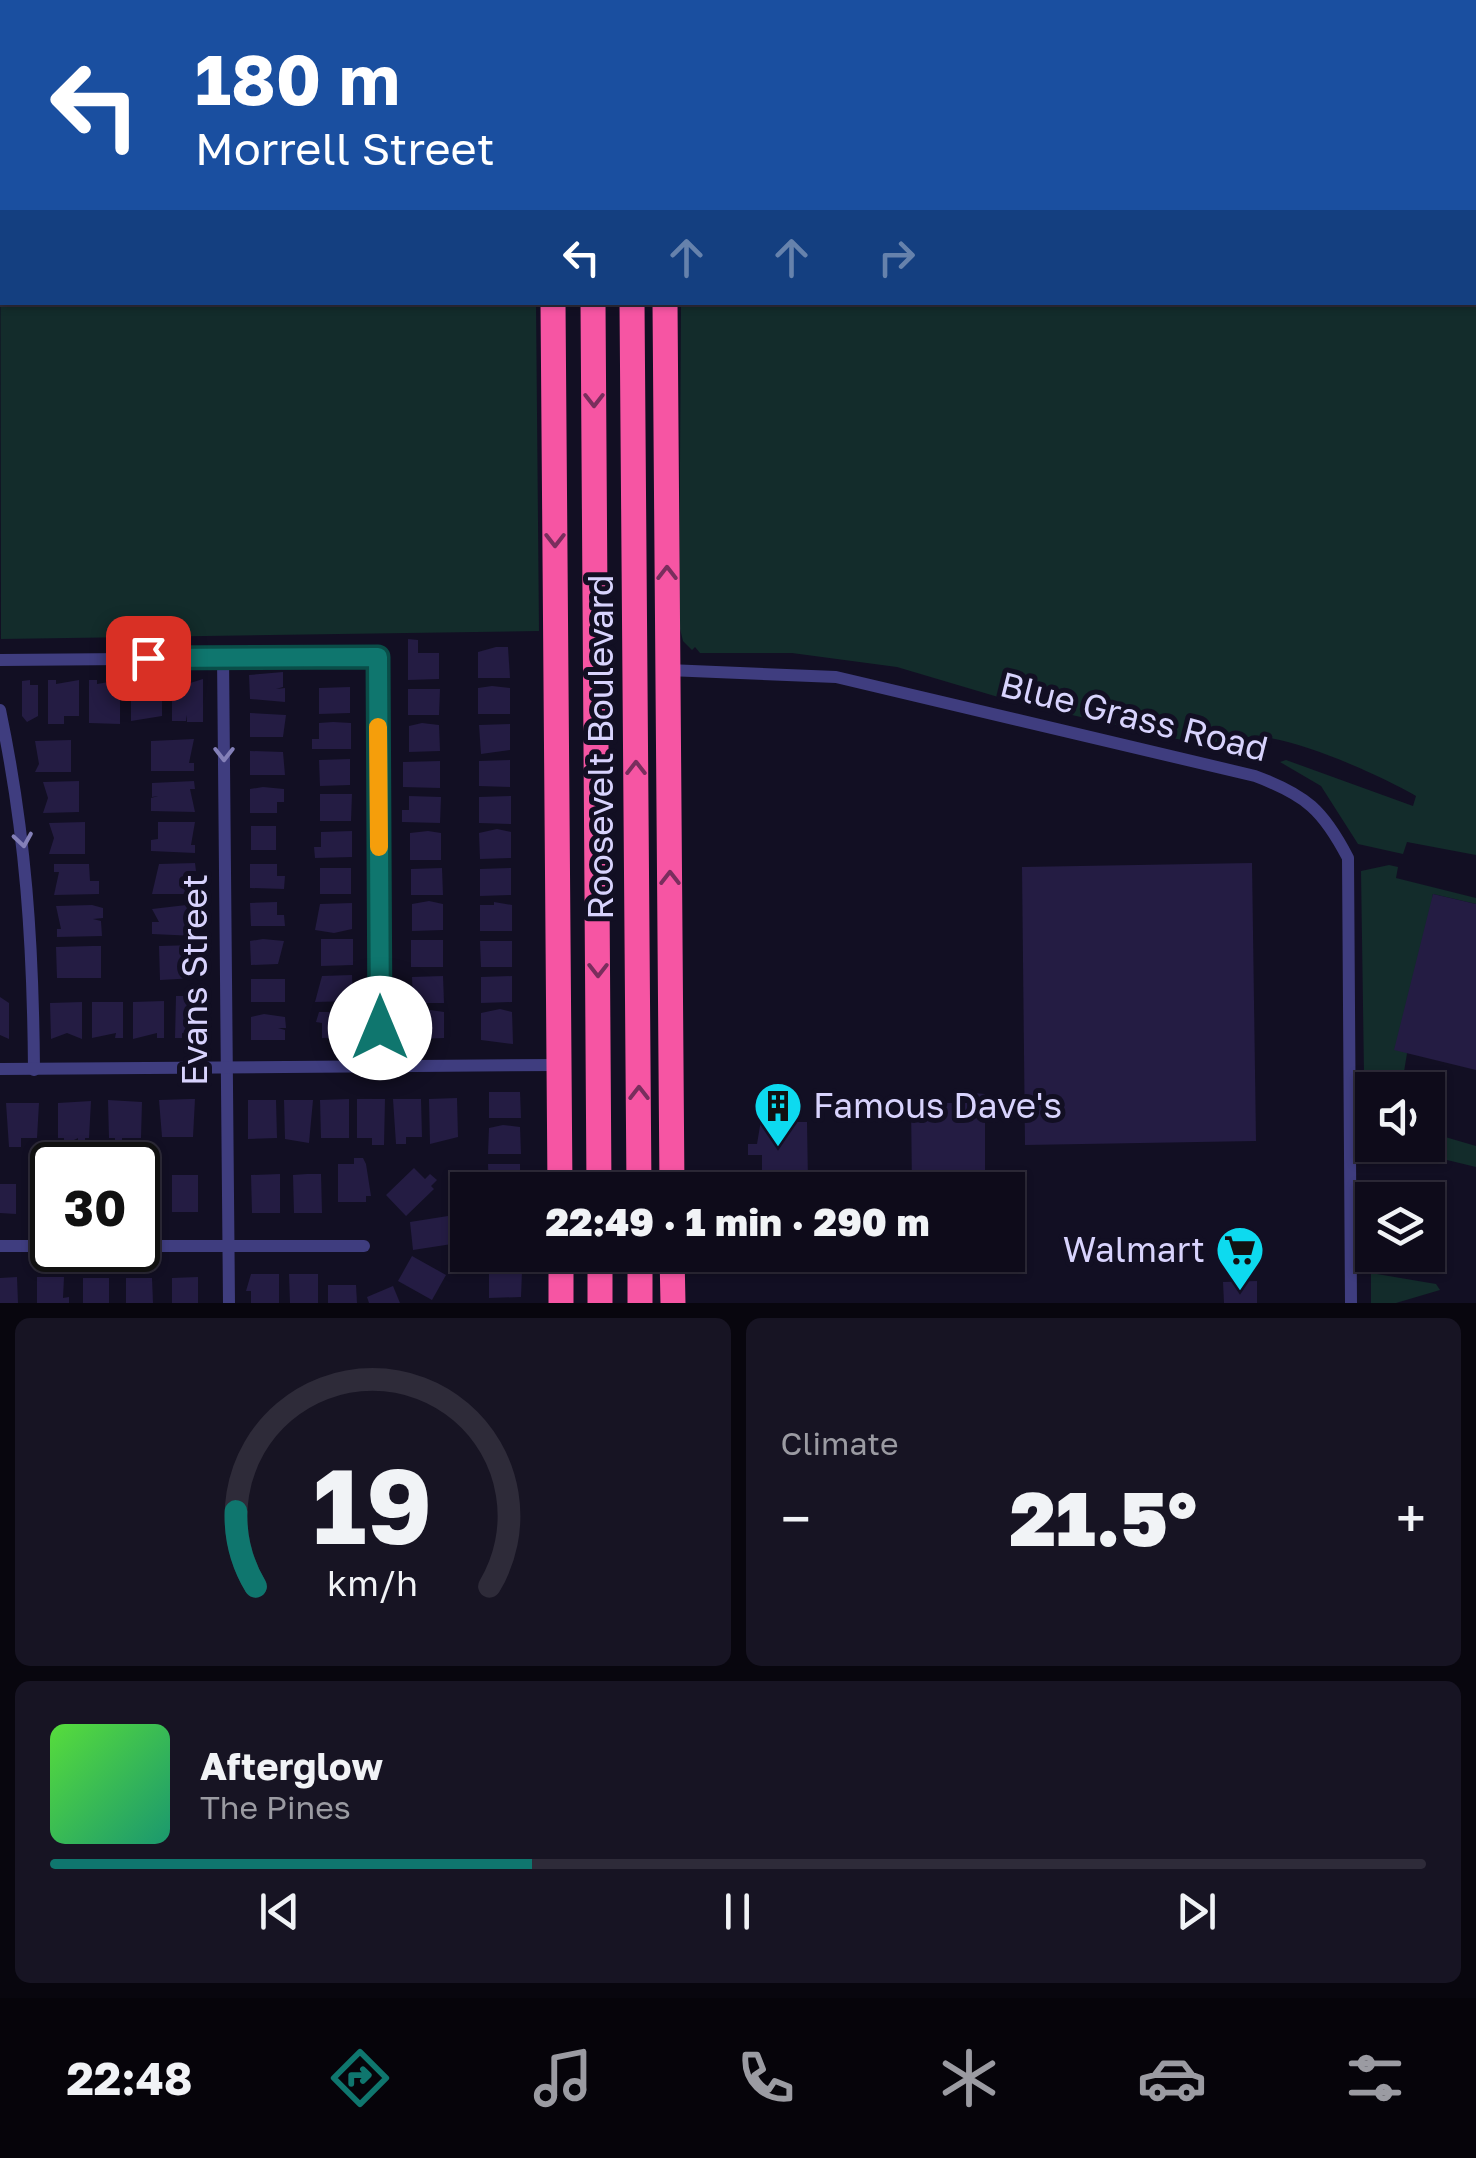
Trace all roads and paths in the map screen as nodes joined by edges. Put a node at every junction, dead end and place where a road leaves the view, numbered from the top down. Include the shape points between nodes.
1 (553, 305) edge
2 (593, 305) edge
3 (632, 305) edge
4 (665, 305) edge
5 (223, 656) junction
6 (0, 660) edge
7 (668, 670) junction
8 (0, 710) edge
9 (380, 1065) junction
10 (559, 1065) junction
11 (226, 1068) junction
12 (0, 1069) edge
13 (34, 1070) junction
14 (560, 1172) edge
15 (600, 1172) edge
16 (640, 1172) edge
17 (670, 1172) edge
18 (0, 1246) edge
19 (30, 1246) edge
20 (160, 1246) edge
21 (228, 1246) junction
22 (364, 1246) dead end
23 (560, 1272) edge
24 (600, 1272) edge
25 (640, 1272) edge
26 (646, 1272) edge
27 (672, 1272) edge
28 (640, 1302) edge
29 (229, 1303) edge
30 (561, 1303) edge
31 (600, 1303) edge
32 (673, 1303) edge
33 (1352, 1303) edge

1 -> 10 highway, Roosevelt Boulevard
2 -> 15 highway, Roosevelt Boulevard
16 -> 3 highway, Roosevelt Boulevard
7 -> 4 highway, Roosevelt Boulevard
5 - 6 street
5 - 9 street via 378,657
5 -> 11 street, Evans Street
17 -> 7 highway, Roosevelt Boulevard
7 - 33 street, Blue Grass Road via 774,672 872,684 1255,776 1295,791 1328,820 1348,858
8 -> 13 street via 33,925
9 - 10 street
9 - 11 street
10 - 14 highway, Roosevelt Boulevard
11 - 13 street
11 - 21 street, Evans Street
12 - 13 street
18 - 19 street
20 - 21 street
21 - 22 street
21 - 29 street, Evans Street
23 - 30 highway
24 - 31 highway
25 - 28 highway
26 - 28 highway
27 - 32 highway

